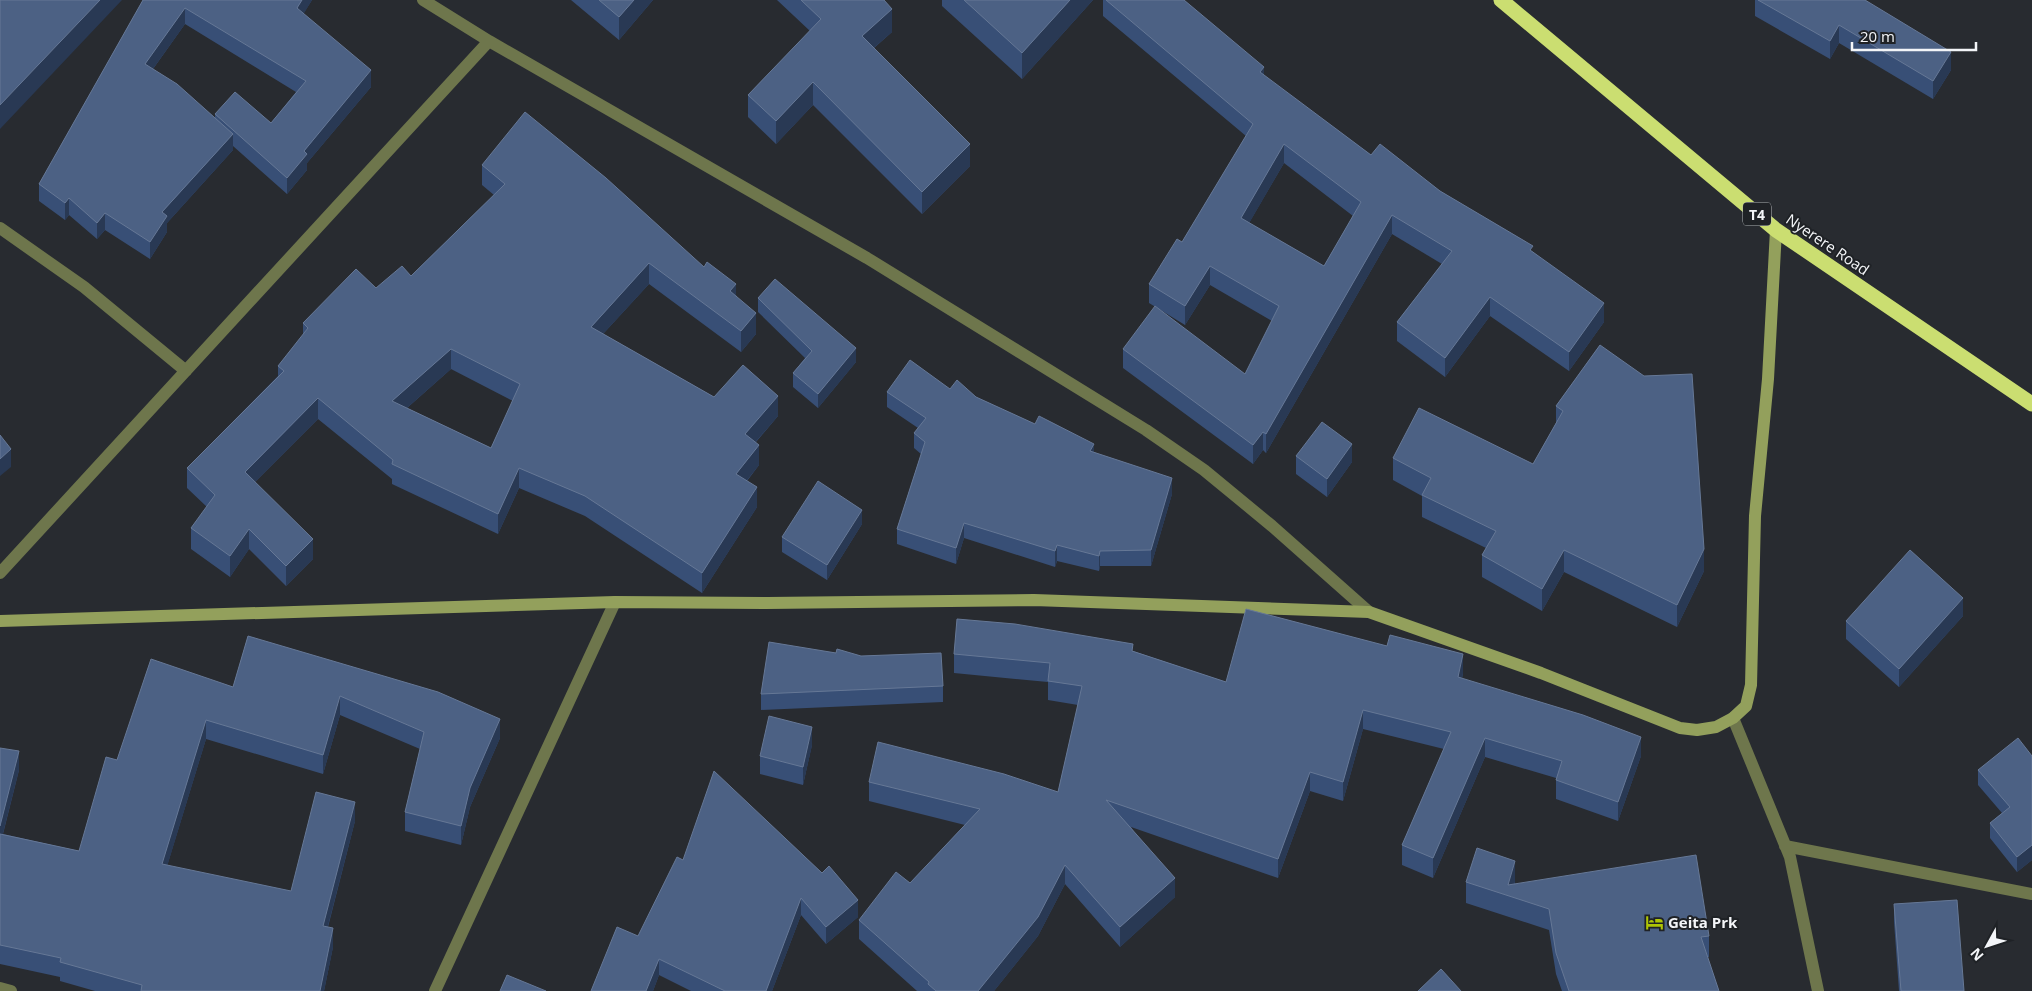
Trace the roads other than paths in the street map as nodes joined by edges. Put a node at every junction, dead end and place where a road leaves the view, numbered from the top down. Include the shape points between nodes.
1 (423, 0) edge
2 (1501, 0) edge
3 (489, 41) junction
4 (0, 228) edge
5 (1776, 230) junction
6 (186, 371) junction
7 (2032, 404) edge
8 (0, 573) edge
9 (615, 602) junction
10 (1369, 612) junction
11 (0, 621) edge
12 (1733, 718) junction
13 (1785, 846) junction
14 (2032, 894) edge
15 (0, 988) edge
16 (11, 991) edge
17 (435, 991) edge
18 (1818, 991) edge

1 - 3 street
2 - 5 highway, Nyerere Road / T4
3 - 6 street
3 - 10 street via 867,258 1146,430 1211,476
4 - 6 street via 84,286
5 - 7 highway, Nyerere Road / T4
5 - 12 main road via 1768,379 1755,516 1751,685 1746,706
6 - 8 street
9 - 10 main road via 1034,600
9 - 11 main road
9 - 17 street
10 - 12 main road via 1542,673 1680,728 1716,727
12 - 13 street
13 - 14 street
13 - 18 street via 1790,856
15 - 16 street

